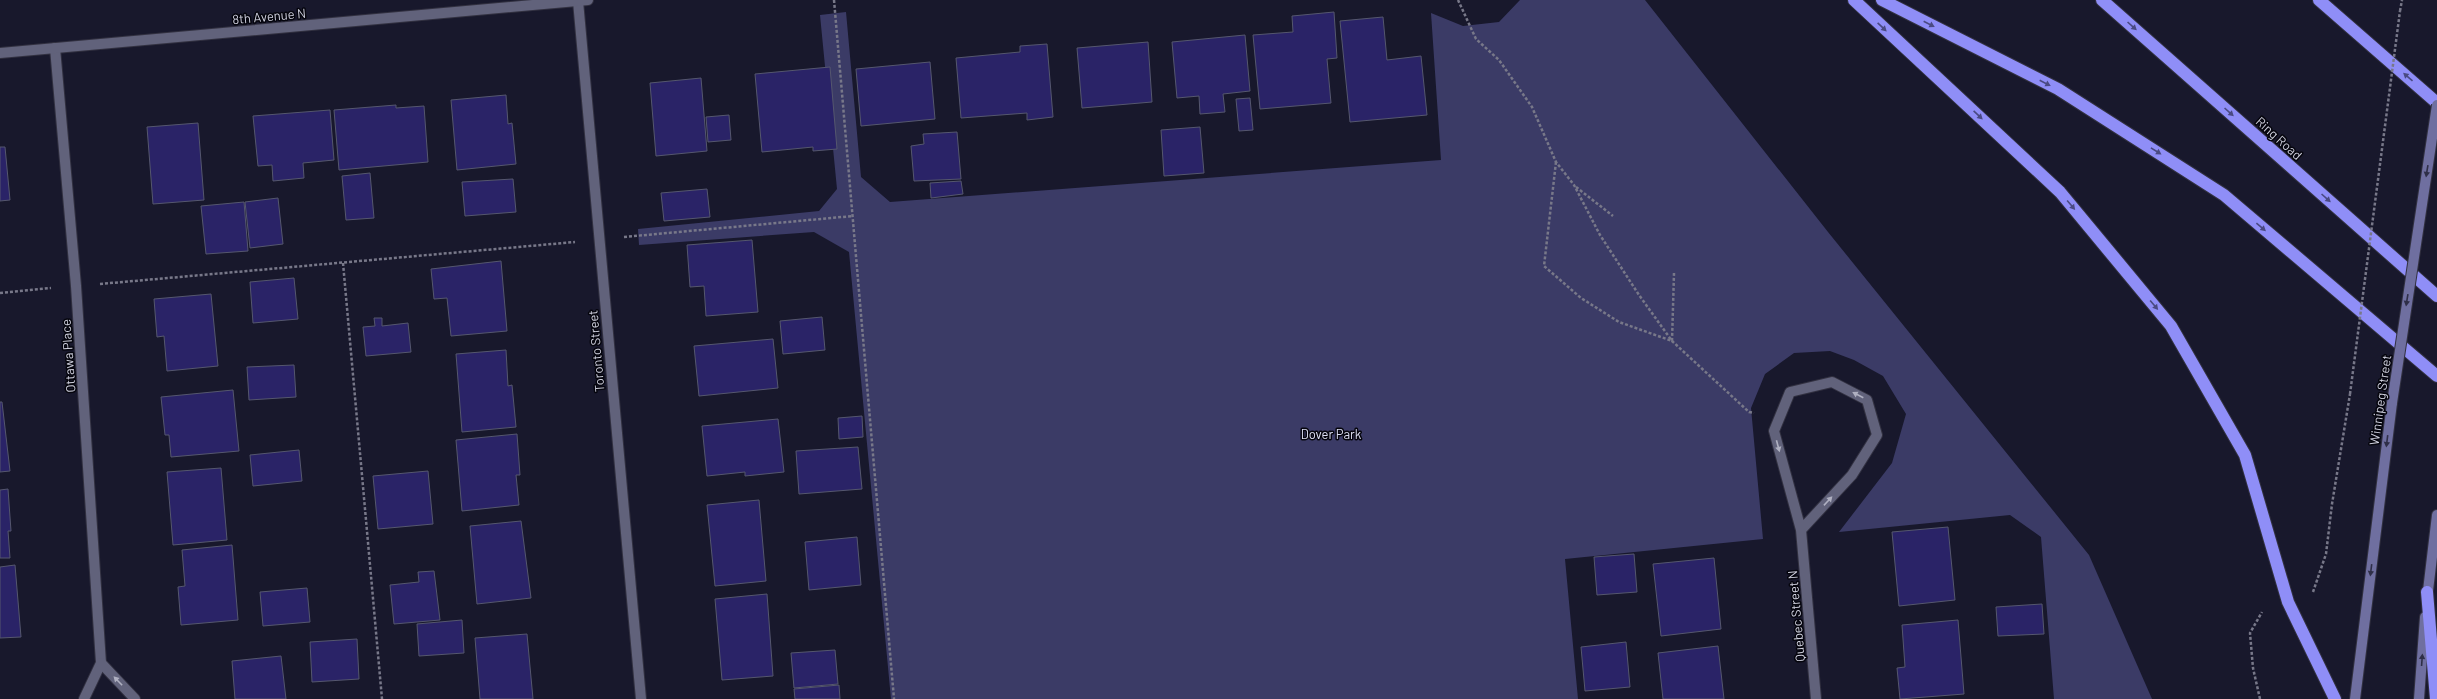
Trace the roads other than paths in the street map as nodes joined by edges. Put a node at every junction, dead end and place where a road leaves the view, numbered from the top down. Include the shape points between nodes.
1 (583, 0) edge
2 (1854, 0) edge
3 (1882, 0) edge
4 (2102, 0) edge
5 (2319, 0) edge
6 (55, 48) junction
7 (0, 53) edge
8 (2437, 104) edge
9 (2437, 296) edge
10 (2437, 376) edge
11 (2437, 515) edge
12 (1801, 530) junction
13 (2427, 592) junction
14 (101, 663) junction
15 (84, 699) edge
16 (136, 699) edge
17 (641, 699) edge
18 (1816, 699) edge
19 (2335, 699) edge
20 (2356, 699) edge
21 (2419, 699) edge
22 (2436, 699) edge

1 - 6 street, 8th Avenue N
1 - 17 street, Toronto Street via 599,240
2 -> 19 highway via 2060,192 2171,326 2245,455 2288,602
3 -> 10 highway via 2058,89 2224,195
4 -> 9 highway, Ring Road
8 -> 5 highway
6 - 7 street, 8th Avenue N
6 - 14 street, Ottawa Place via 76,286
8 -> 20 main road, Winnipeg Street, bridge via 2392,402
11 - 13 main road
12 -> 12 street, Quebec Street N via 1852,475 1877,435 1867,400 1832,382 1790,392 1774,431
12 - 18 street, Quebec Street N
21 -> 13 main road
13 - 22 highway
14 - 15 street, Ottawa Place
16 -> 14 street

